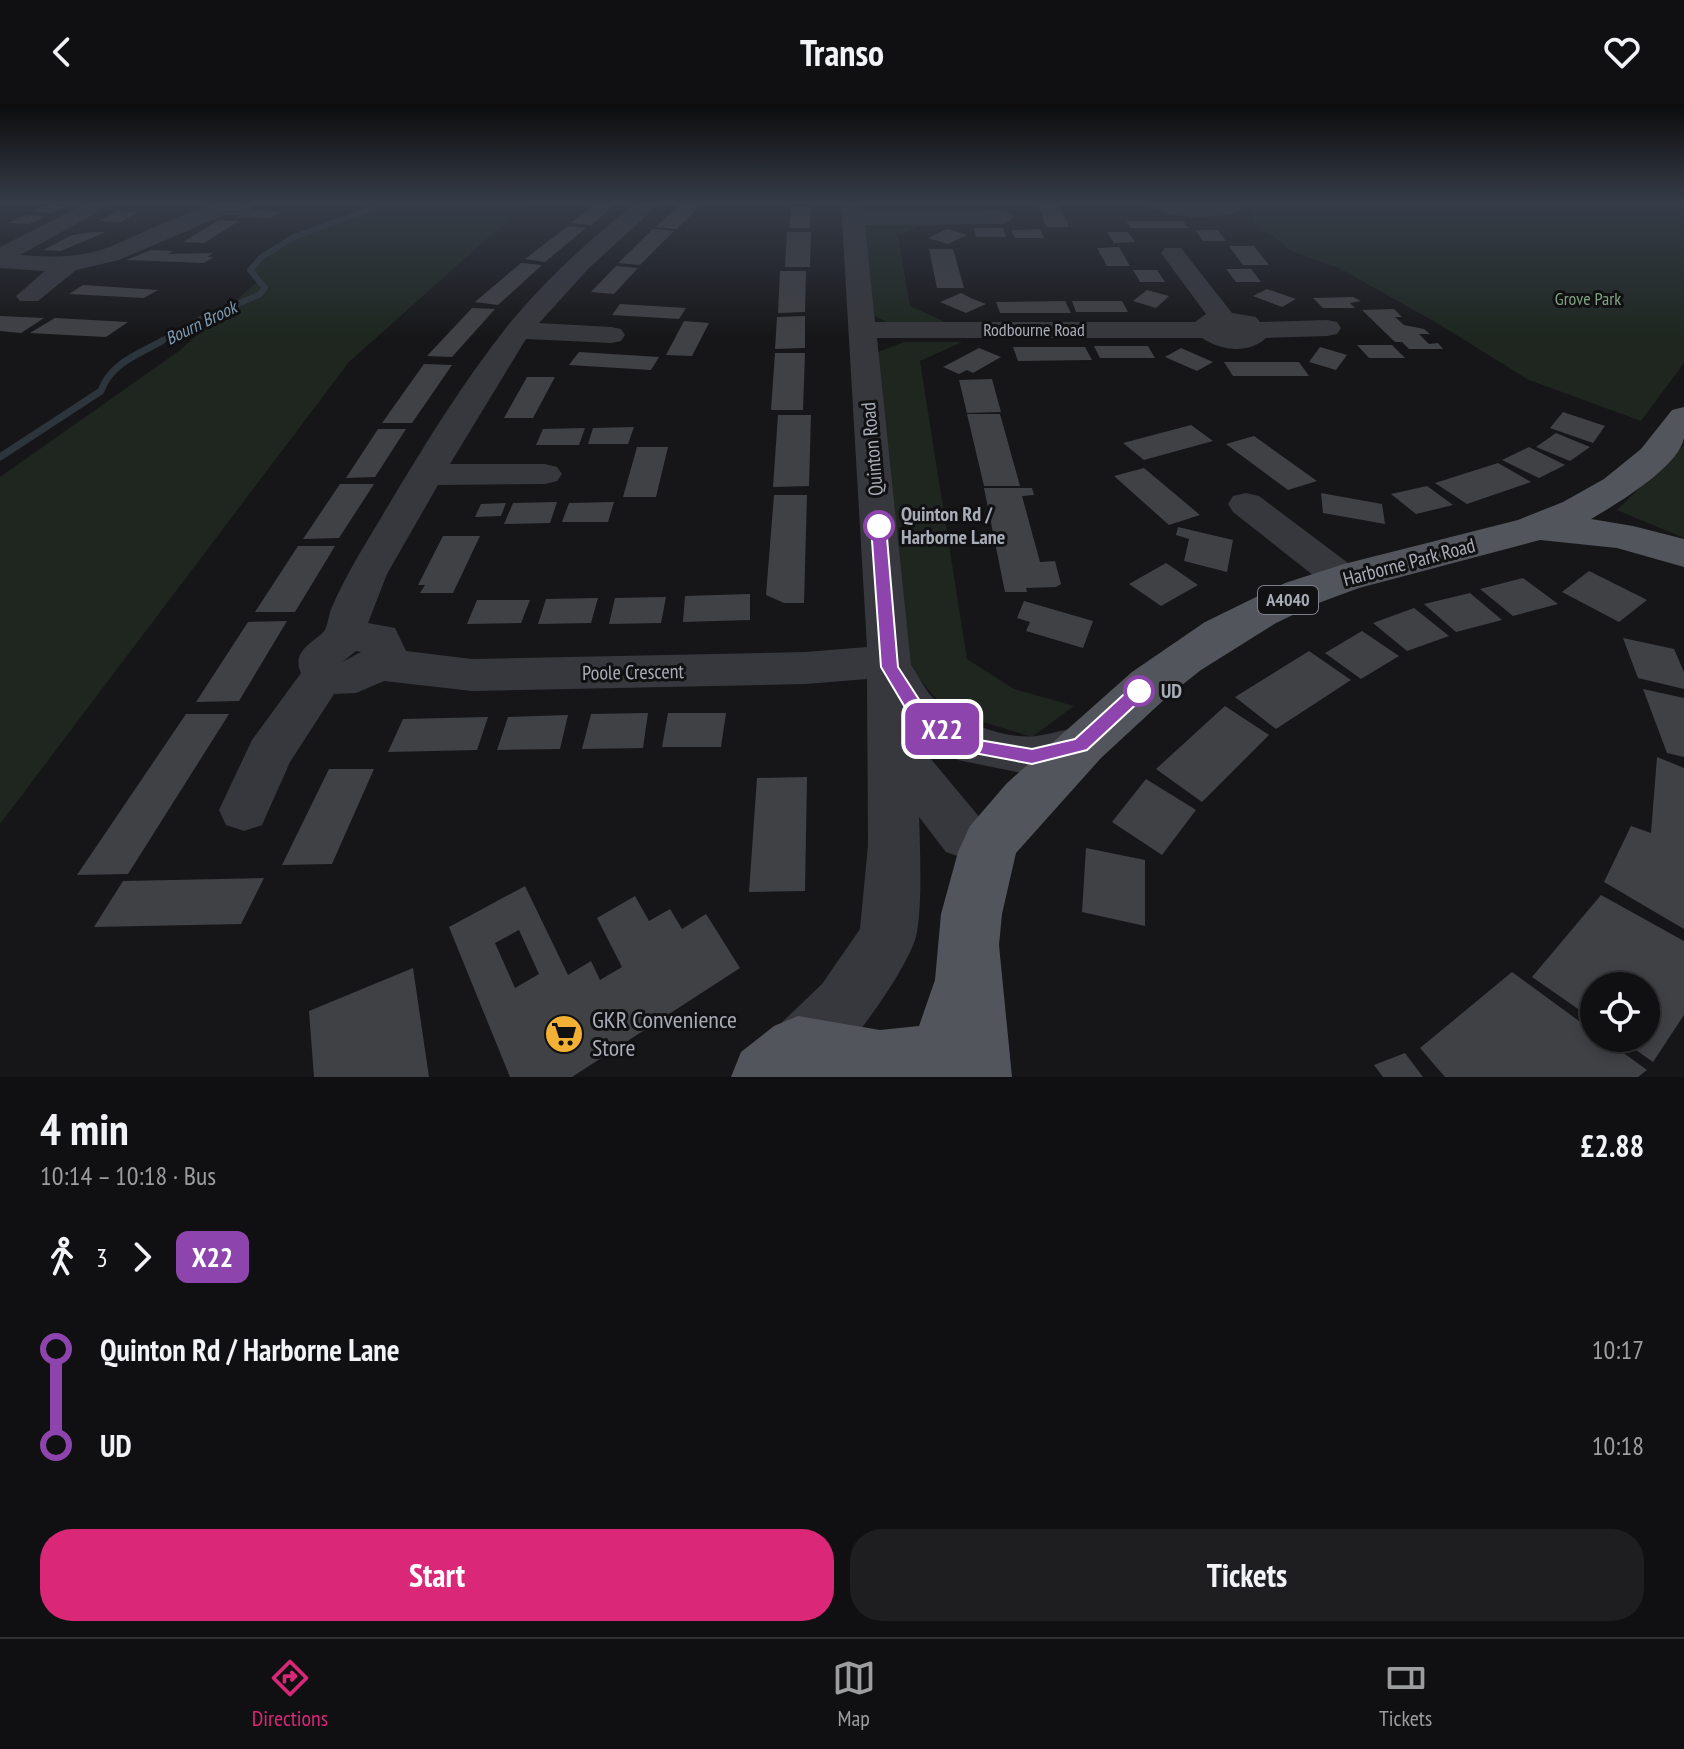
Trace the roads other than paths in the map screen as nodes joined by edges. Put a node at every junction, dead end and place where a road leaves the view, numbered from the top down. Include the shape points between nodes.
1 (20, 248) edge
2 (126, 248) edge
3 (600, 248) edge
4 (855, 248) edge
5 (1173, 253) dead end
6 (0, 259) edge
7 (68, 265) junction
8 (57, 298) dead end
9 (1215, 324) junction
10 (1327, 328) dead end
11 (519, 330) junction
12 (862, 330) junction
13 (611, 335) dead end
14 (1684, 417) edge
15 (545, 474) dead end
16 (427, 475) junction
17 (1246, 504) dead end
18 (1533, 529) junction
19 (1684, 554) edge
20 (1342, 578) junction
21 (348, 659) junction
22 (889, 664) junction
23 (1080, 745) junction
24 (894, 749) junction
25 (244, 810) dead end
26 (989, 844) junction
27 (969, 970) junction
28 (782, 1064) edge
29 (977, 1077) edge

1 - 6 street
2 - 7 street
3 - 11 street
4 - 12 street, Quinton Road
5 - 9 street
6 - 7 street
7 - 8 street via 29,296
9 - 10 street, Rodbourne Road via 1220,338 1241,341 1255,336 1255,330
9 - 12 street, Rodbourne Road
11 - 13 street
11 - 16 street
12 - 22 street, Quinton Road
14 - 18 main road, Harborne Park Road / A4040 via 1632,477 1590,507
15 - 16 street
16 - 21 street via 345,624
17 - 20 street
18 - 19 main road via 1602,531
18 - 20 main road, Harborne Park Road / A4040
20 - 23 main road, Harborne Park Road / A4040 via 1209,639 1164,670
21 - 22 street, Poole Crescent via 472,675
21 - 25 street via 269,754
22 - 23 street via 916,709 975,747 1032,756
22 - 24 street, Quinton Road
23 - 26 main road, Harborne Park Road / A4040
24 - 26 street via 964,836
24 - 28 street, Quinton Road via 888,937 843,1005
26 - 27 main road, Harborne Park Road / A4040 via 969,926
27 - 28 main road via 944,1057 880,1065
27 - 29 main road, Harborne Park Road / A4040

